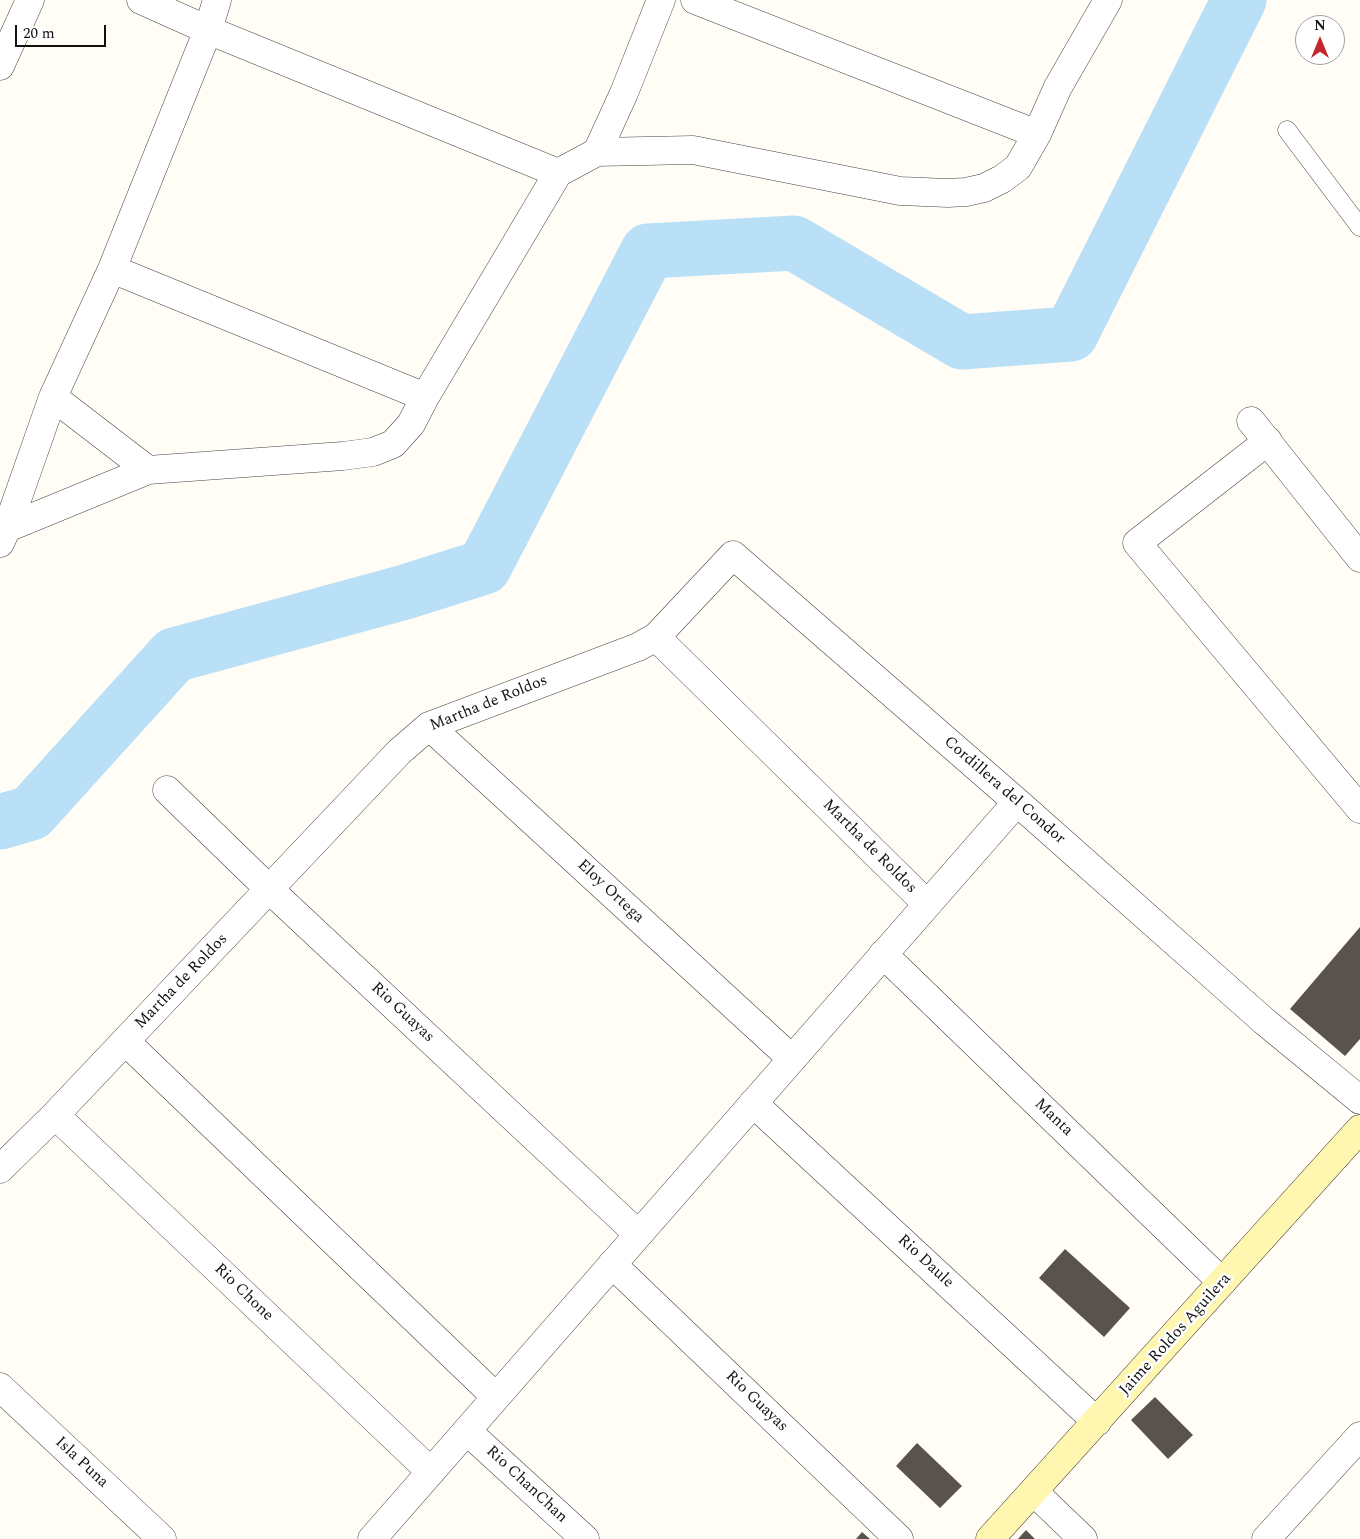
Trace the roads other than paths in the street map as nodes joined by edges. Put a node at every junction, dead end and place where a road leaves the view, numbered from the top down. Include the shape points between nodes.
1 (30, 0) edge
2 (141, 0) edge
3 (217, 0) edge
4 (661, 0) edge
5 (695, 0) edge
6 (1108, 0) edge
7 (208, 30) junction
8 (0, 66) edge
9 (1287, 130) dead end
10 (1037, 134) junction
11 (597, 152) junction
12 (558, 173) junction
13 (1360, 227) edge
14 (112, 269) junction
15 (53, 397) junction
16 (425, 397) junction
17 (148, 470) junction
18 (4, 535) edge
19 (1360, 558) edge
20 (656, 636) junction
21 (429, 726) junction
22 (167, 790) dead end
23 (1017, 802) junction
24 (1360, 809) edge
25 (270, 890) junction
26 (927, 904) junction
27 (883, 954) junction
28 (125, 1041) junction
29 (792, 1059) junction
30 (1360, 1100) edge
31 (754, 1103) junction
32 (55, 1115) junction
33 (1360, 1129) edge
34 (0, 1169) edge
35 (638, 1234) junction
36 (612, 1264) junction
37 (1222, 1282) junction
38 (0, 1387) edge
39 (496, 1397) junction
40 (1097, 1422) junction
41 (467, 1431) junction
42 (1360, 1436) edge
43 (431, 1472) junction
44 (1034, 1492) junction
45 (162, 1539) edge
46 (372, 1539) edge
47 (585, 1539) edge
48 (899, 1539) edge
49 (990, 1539) edge
50 (1083, 1539) edge
51 (1266, 1539) edge

1 - 8 street
2 - 7 street
3 - 7 street
4 - 11 street
5 - 10 street
6 - 10 street via 1058,87
7 - 12 street
7 - 14 street
9 - 13 lane
10 - 11 street via 1018,167 1002,179 984,188 948,193 900,191 693,150
11 - 12 street
12 - 16 street
14 - 15 street
14 - 16 street
15 - 17 street
15 - 18 street
16 - 17 street via 411,424 393,444 373,452
17 - 18 street
19 - 24 street via 1260,431 1137,543
20 - 21 street, Martha de Roldos via 638,647
20 - 23 street, Cordillera del Condor via 733,554
20 - 26 street, Martha de Roldos
21 - 25 street, Martha de Roldos via 399,752
21 - 29 street, Eloy Ortega
22 - 25 street, Rio Guayas
23 - 26 street
23 - 30 street, Cordillera del Condor via 1264,1021
25 - 28 street, Martha de Roldos
25 - 35 street, Rio Guayas
26 - 27 street
27 - 29 street
27 - 37 street, Manta
28 - 32 street, Martha de Roldos
28 - 39 street
29 - 31 street
31 - 35 street
31 - 40 street, Rio Daule
32 - 34 street, Martha de Roldos
32 - 43 street, Rio Chone
33 - 37 street, Jaime Roldos Aguilera
35 - 36 street
36 - 39 street
36 - 48 street, Rio Guayas
37 - 40 street, Jaime Roldos Aguilera
38 - 45 street, Isla Puna
39 - 41 street
40 - 44 street, Jaime Roldos Aguilera
41 - 43 street
41 - 47 street, Rio ChanChan
42 - 51 street
43 - 46 street
44 - 49 street, Jaime Roldos Aguilera
44 - 50 street

